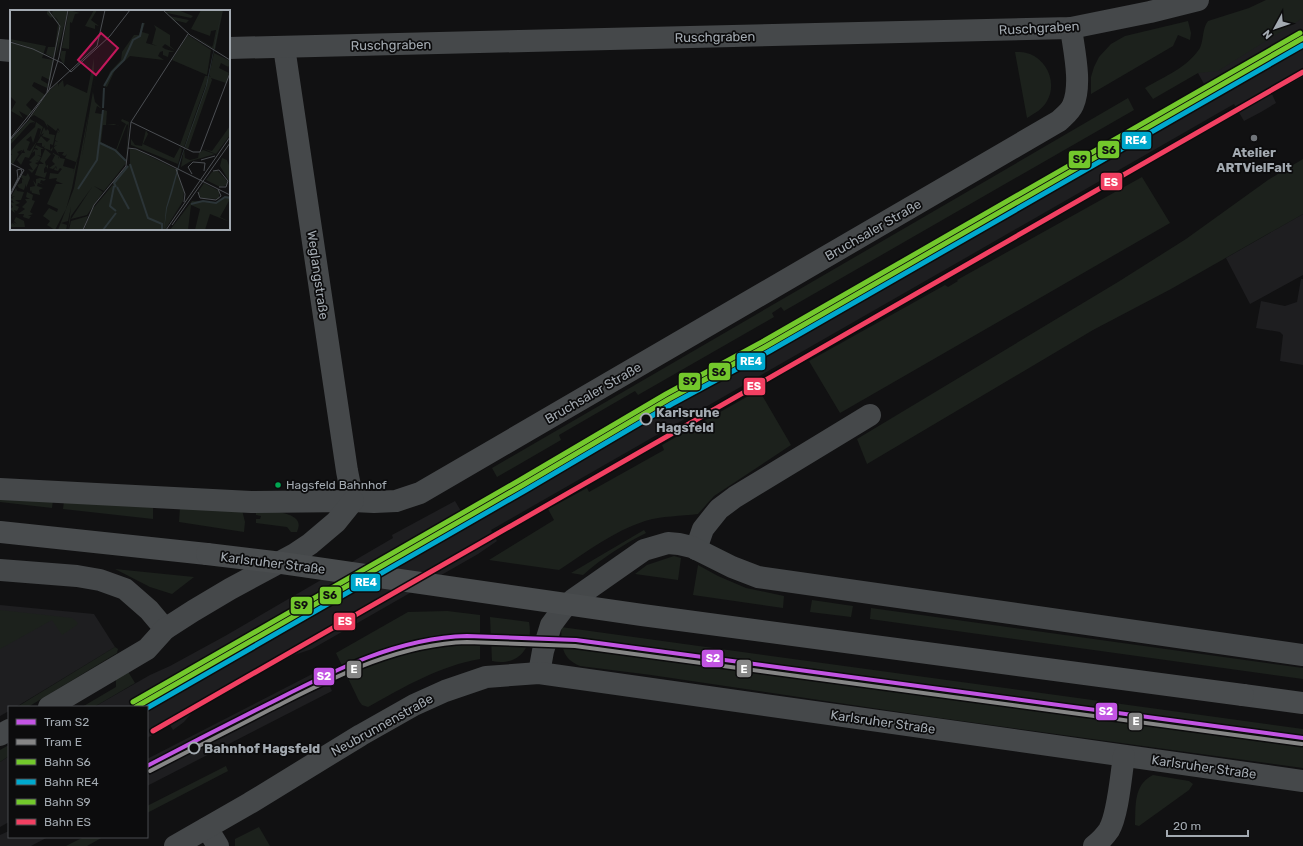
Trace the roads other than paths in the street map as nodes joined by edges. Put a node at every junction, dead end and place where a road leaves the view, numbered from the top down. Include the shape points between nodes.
1 (1198, 0) edge
2 (1071, 28) junction
3 (230, 48) edge
4 (284, 48) junction
5 (0, 50) edge
6 (10, 51) edge
7 (870, 415) dead end
8 (0, 489) edge
9 (353, 501) junction
10 (0, 532) edge
11 (696, 549) junction
12 (0, 570) edge
13 (165, 629) junction
14 (1303, 655) edge
15 (539, 673) junction
16 (1303, 704) edge
17 (51, 706) edge
18 (1124, 756) junction
19 (1303, 781) edge
20 (212, 837) edge
21 (175, 846) edge
22 (1094, 846) edge

1 - 2 street, Ruschgraben
2 - 4 street, Ruschgraben
2 - 9 street, Bruchsaler Straße via 1077,80 1076,94 1068,114 1059,121 420,493 396,501
3 - 4 street, Ruschgraben
4 - 9 street, Weglangstraße
5 - 6 street
7 - 11 street via 719,509 703,529
8 - 9 street via 251,502
9 - 13 street via 336,522 310,544
10 - 16 street, Karlsruher Straße, bridge via 282,563 642,615
11 - 14 street via 758,577
11 - 15 street via 668,543 644,550 574,599 551,625
12 - 13 street via 100,580 125,590 149,610
13 - 17 street via 147,649
15 - 18 street, Karlsruher Straße
15 - 20 street, Neubrunnenstraße via 486,677 414,705 250,803
18 - 19 street, Karlsruher Straße
18 - 22 street via 1114,818 1109,829
20 - 21 street, Neubrunnenstraße

